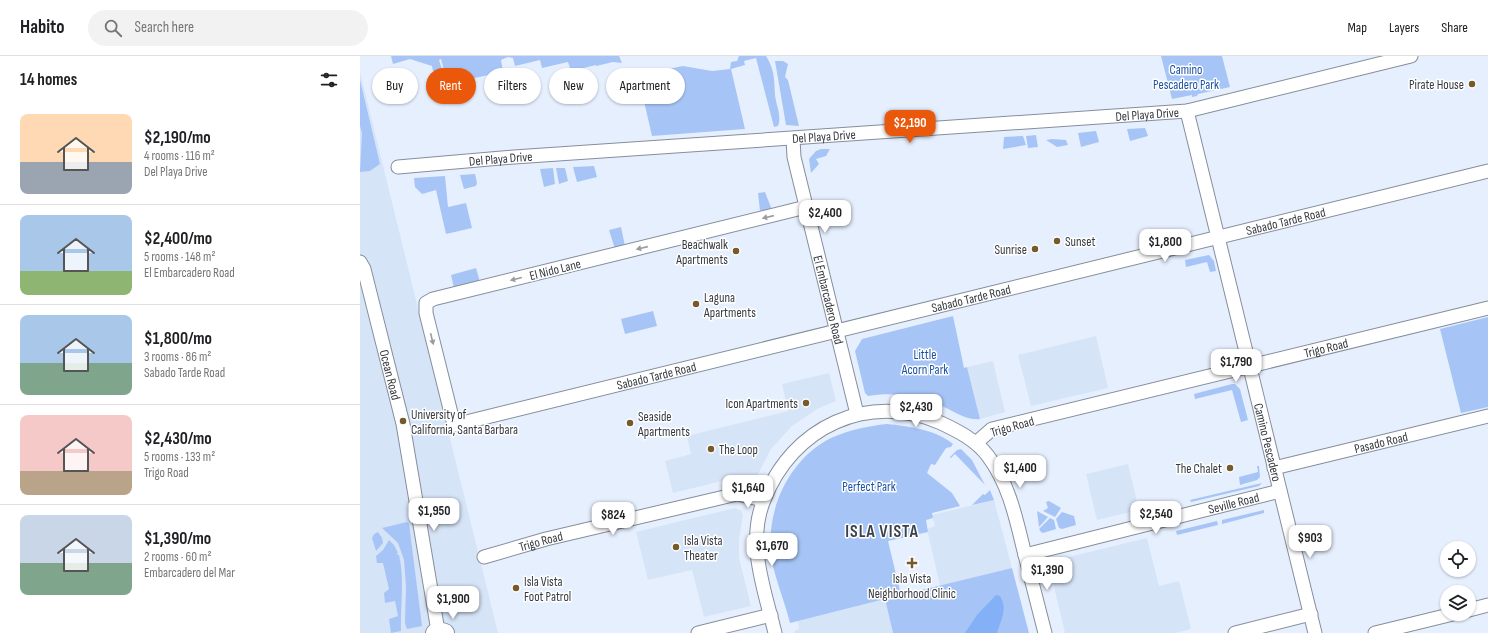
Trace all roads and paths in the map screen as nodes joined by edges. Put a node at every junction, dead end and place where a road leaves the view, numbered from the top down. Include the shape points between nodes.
1 (1411, 56) edge
2 (1187, 111) junction
3 (793, 139) junction
4 (398, 167) dead end
5 (1488, 171) edge
6 (806, 207) junction
7 (1218, 237) junction
8 (360, 262) edge
9 (1488, 308) edge
10 (837, 332) junction
11 (1249, 367) junction
12 (857, 414) junction
13 (1488, 416) edge
14 (454, 425) joint
15 (976, 443) junction
16 (1274, 468) junction
17 (1280, 491) junction
18 (763, 500) junction
19 (1025, 555) junction
20 (484, 557) dead end
21 (1488, 605) edge
22 (1476, 608) edge
23 (1311, 614) junction
24 (771, 615) junction
25 (1440, 617) edge
26 (439, 632) edge
27 (698, 633) edge
28 (775, 633) edge
29 (1044, 633) edge
30 (1235, 633) edge
31 (1315, 633) edge
32 (1375, 633) edge

1 - 2 street, Del Playa Drive
2 - 3 street, Del Playa Drive
2 - 7 street, Camino Pescadero
3 - 4 street, Del Playa Drive
3 - 6 street, El Embarcadero Road via 794,157
5 - 7 street, Sabado Tarde Road
6 - 10 street, El Embarcadero Road
6 -> 14 street, El Nido Lane via 440,297 426,303 426,313
7 - 10 street, Sabado Tarde Road
7 - 11 street, Camino Pescadero
8 - 26 street, Ocean Road via 364,269 403,424
9 - 11 street, Trigo Road
10 - 12 street, El Embarcadero Road
10 - 14 street, Sabado Tarde Road
11 - 15 street, Trigo Road via 992,429
11 - 16 street, Camino Pescadero
12 - 15 street, Trigo Road via 913,414 949,427
12 - 18 street, Trigo Road via 828,426 799,447 781,468
13 - 16 street, Pasado Road
15 - 19 street via 987,455 1004,483
16 - 17 street, Camino Pescadero
17 - 19 street, Seville Road
17 - 23 street, Camino Pescadero
18 - 20 street, Trigo Road via 737,494 546,539
18 - 24 street via 756,542 760,572
19 - 29 street
21 - 22 street
23 - 30 street
23 - 31 street, Camino Pescadero
24 - 27 street
24 - 28 street
25 - 32 street

